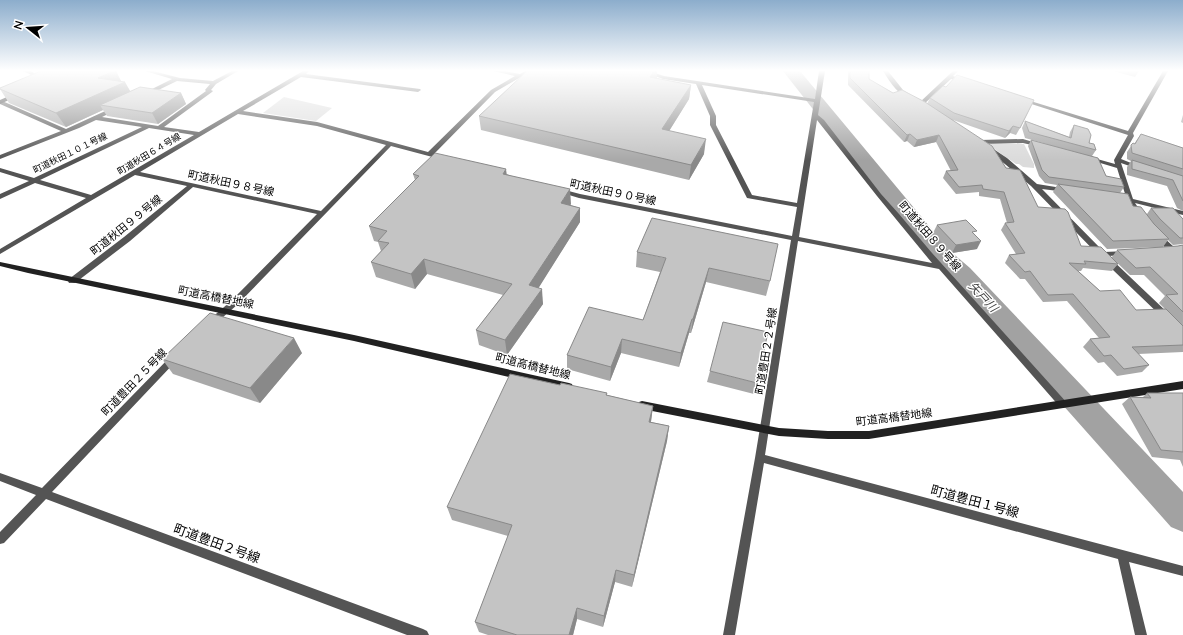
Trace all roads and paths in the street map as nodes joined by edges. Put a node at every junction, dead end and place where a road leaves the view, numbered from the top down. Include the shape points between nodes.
1 (818, 100) edge
2 (197, 101) edge
3 (256, 101) edge
4 (483, 101) edge
5 (706, 101) edge
6 (916, 101) edge
7 (925, 101) edge
8 (1025, 101) edge
9 (1150, 101) edge
10 (0, 102) edge
11 (921, 104) junction
12 (123, 105) edge
13 (928, 108) edge
14 (236, 112) junction
15 (816, 116) junction
16 (96, 118) junction
17 (149, 126) junction
18 (160, 127) junction
19 (65, 131) junction
20 (199, 134) junction
21 (1131, 135) junction
22 (973, 137) edge
23 (1139, 138) edge
24 (980, 142) junction
25 (390, 144) junction
26 (1045, 147) edge
27 (430, 154) junction
28 (0, 157) edge
29 (1082, 157) edge
30 (452, 160) edge
31 (1118, 163) junction
32 (1146, 169) edge
33 (0, 170) edge
34 (135, 173) junction
35 (35, 180) junction
36 (192, 185) junction
37 (1037, 186) junction
38 (557, 190) edge
39 (1075, 192) edge
40 (0, 197) edge
41 (93, 198) junction
42 (1122, 198) edge
43 (1130, 200) junction
44 (801, 206) junction
45 (322, 213) junction
46 (1183, 213) edge
47 (1143, 218) edge
48 (1151, 229) edge
49 (795, 239) junction
50 (1171, 249) edge
51 (0, 252) edge
52 (1133, 252) edge
53 (1102, 254) junction
54 (0, 264) edge
55 (941, 267) junction
56 (72, 281) junction
57 (225, 311) junction
58 (1172, 323) edge
59 (208, 326) edge
60 (181, 351) edge
61 (1183, 385) edge
62 (578, 390) edge
63 (632, 403) edge
64 (1063, 404) junction
65 (764, 430) junction
66 (760, 458) junction
67 (0, 477) edge
68 (43, 494) junction
69 (0, 539) edge
70 (1122, 554) junction
71 (1183, 571) edge
72 (423, 635) edge
73 (729, 635) edge
74 (1141, 635) edge

1 - 15 street, 町道豊田２２号線
2 - 18 street
3 - 14 street, 町道秋田６４号線
4 - 27 street
5 - 44 street via 713,116 713,125 749,197
6 - 11 street
7 - 11 street
8 - 21 street
9 - 21 street
10 - 19 street
11 - 13 street
12 - 16 street
14 - 20 street, 町道秋田６４号線
14 - 25 street via 317,124
15 - 44 street, 町道豊田２２号線
15 - 55 street, 町道秋田８９号線
16 - 17 street
16 - 19 street
17 - 18 street
17 - 35 street, 町道秋田１０１号線
18 - 20 street
19 - 28 street
20 - 34 street, 町道秋田６４号線
21 - 23 street
21 - 31 street
22 - 24 street
24 - 26 street via 1022,141
24 - 37 street via 1012,164
25 - 27 street
25 - 45 street
27 - 30 street
29 - 31 street
31 - 32 street
31 - 43 street
33 - 35 street
34 - 36 street, 町道秋田９８号線
34 - 41 street, 町道秋田６４号線
35 - 40 street, 町道秋田１０１号線
35 - 41 street
36 - 45 street, 町道秋田９８号線
36 - 56 street, 町道秋田９９号線 via 127,240
37 - 39 street
37 - 53 street
38 - 49 street, 町道秋田９０号線
41 - 51 street, 町道秋田６４号線
42 - 43 street
43 - 46 street
43 - 47 street
44 - 49 street, 町道豊田２２号線
45 - 57 street
48 - 50 street
49 - 55 street, 町道秋田９０号線
49 - 65 street, 町道豊田２２号線
52 - 53 street
53 - 58 street
54 - 56 street, 町道高橋替地線
55 - 64 street, 町道秋田８９号線
56 - 57 street, 町道高橋替地線
57 - 59 street
57 - 62 street, 町道高橋替地線 via 462,361
60 - 68 street, 町道豊田２５号線
61 - 64 street, 町道高橋替地線
63 - 65 street, 町道高橋替地線
64 - 65 street, 町道高橋替地線 via 869,435 794,434
65 - 66 street, 町道豊田２２号線
66 - 70 street, 町道豊田１号線
66 - 73 street, 町道豊田２２号線
67 - 68 street, 町道豊田２号線
68 - 69 street, 町道豊田２５号線
68 - 72 street, 町道豊田２号線
70 - 71 street, 町道豊田１号線
70 - 74 street

